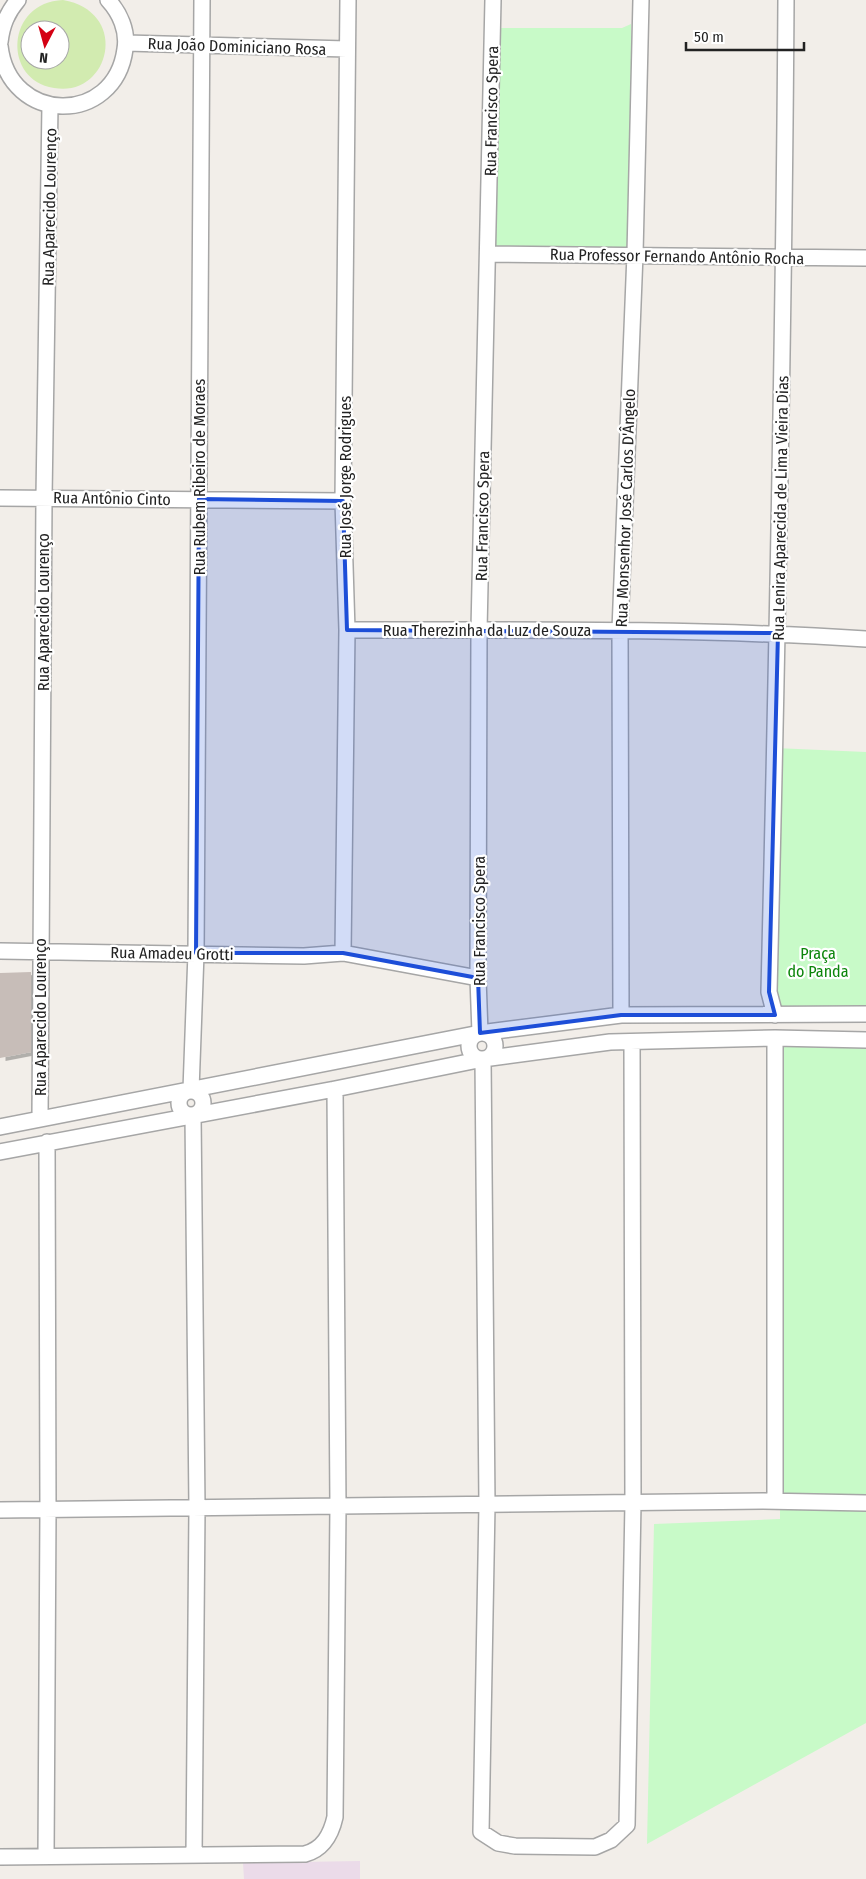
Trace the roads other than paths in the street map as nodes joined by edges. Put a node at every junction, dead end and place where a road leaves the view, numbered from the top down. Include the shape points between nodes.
1 (18, 0) edge
2 (108, 0) edge
3 (202, 0) edge
4 (348, 0) edge
5 (493, 0) edge
6 (641, 0) edge
7 (786, 0) edge
8 (126, 43) junction
9 (0, 44) edge
10 (201, 44) junction
11 (347, 49) junction
12 (50, 105) junction
13 (488, 254) junction
14 (635, 254) junction
15 (784, 257) junction
16 (866, 258) edge
17 (0, 498) edge
18 (44, 498) junction
19 (199, 499) junction
20 (344, 500) junction
21 (347, 630) junction
22 (479, 630) junction
23 (620, 630) junction
24 (778, 633) junction
25 (866, 639) edge
26 (0, 951) edge
27 (40, 951) junction
28 (196, 953) junction
29 (343, 954) junction
30 (478, 978) junction
31 (866, 1014) edge
32 (621, 1015) junction
33 (775, 1015) junction
34 (480, 1033) junction
35 (774, 1038) junction
36 (866, 1040) edge
37 (632, 1042) junction
38 (483, 1058) junction
39 (335, 1089) junction
40 (191, 1090) junction
41 (193, 1115) junction
42 (40, 1119) junction
43 (0, 1127) edge
44 (47, 1142) junction
45 (0, 1152) edge
46 (775, 1501) junction
47 (633, 1503) junction
48 (866, 1503) edge
49 (487, 1504) junction
50 (338, 1507) junction
51 (197, 1508) junction
52 (0, 1510) edge
53 (48, 1510) junction
54 (194, 1855) junction
55 (0, 1857) edge
56 (46, 1857) junction

1 - 9 street, Rua João Dominiciano Rosa via 2,26
2 - 8 street, Rua João Dominiciano Rosa via 124,28
3 - 10 street, Rua Rubem Ribeiro de Moraes
4 - 11 street, Rua José Jorge Rodrigues
5 - 13 street, Rua Francisco Spera
6 - 14 street, Rua Monsenhor José Carlos D'Ângelo
7 - 15 street, Rua Lenira Aparecida de Lima Vieira Dias
8 - 10 street, Rua João Dominiciano Rosa
8 - 12 street, Rua João Dominiciano Rosa via 124,62 116,78 103,92 87,102 69,106
9 - 12 street, Rua João Dominiciano Rosa via 4,68 18,88
10 - 11 street, Rua João Dominiciano Rosa
10 - 19 street, Rua Rubem Ribeiro de Moraes
11 - 20 street, Rua José Jorge Rodrigues
12 - 18 street, Rua Aparecido Lourenço
13 - 14 street, Rua Professor Fernando Antônio Rocha
13 - 22 street, Rua Francisco Spera
14 - 15 street, Rua Professor Fernando Antônio Rocha
14 - 23 street, Rua Monsenhor José Carlos D'Ângelo
15 - 16 street, Rua Professor Fernando Antônio Rocha
15 - 24 street, Rua Lenira Aparecida de Lima Vieira Dias
17 - 18 street, Rua Antônio Cinto
18 - 19 street, Rua Antônio Cinto
18 - 27 street, Rua Aparecido Lourenço
19 - 20 street, Rua Antônio Cinto
19 - 28 street, Rua Rubem Ribeiro de Moraes
20 - 21 street, Rua José Jorge Rodrigues
21 - 22 street, Rua Therezinha da Luz de Souza
21 - 29 street, Rua José Jorge Rodrigues
22 - 23 street, Rua Therezinha da Luz de Souza
22 - 30 street, Rua Francisco Spera
23 - 24 street, Rua Therezinha da Luz de Souza
23 - 32 street, Rua Monsenhor José Carlos D'Ângelo
24 - 25 street, Rua Therezinha da Luz de Souza
24 - 33 street, Rua Lenira Aparecida de Lima Vieira Dias via 768,992
26 - 27 street, Rua Amadeu Grotti
27 - 28 street, Rua Amadeu Grotti
27 - 42 street, Rua Aparecido Lourenço
28 - 29 street, Rua Amadeu Grotti
28 - 40 street, Rua Rubem Ribeiro de Moraes
29 - 30 street, Rua Amadeu Grotti
30 - 34 street, Rua Francisco Spera
31 - 33 street
32 - 33 street
32 - 34 street
33 - 35 street, Rua Lenira Aparecida de Lima Vieira Dias via 782,1018 786,1028 782,1035
34 - 38 street via 488,1035 494,1042 494,1050
34 - 40 street
35 - 36 street
35 - 37 street
35 - 46 street
37 - 38 street
37 - 47 street
38 - 39 street
38 - 49 street
39 - 41 street
39 - 50 street
40 - 41 street via 181,1096 180,1106 187,1114
40 - 42 street
41 - 44 street
41 - 51 street
42 - 43 street
44 - 45 street
44 - 53 street
46 - 47 street
46 - 48 street
47 - 49 street
47 - 49 street via 627,1825 611,1840 595,1847 506,1845 481,1832
49 - 50 street
50 - 51 street
50 - 54 street via 335,1817 332,1829 320,1846 305,1854
51 - 53 street
51 - 54 street
52 - 53 street
53 - 56 street
54 - 56 street
55 - 56 street

